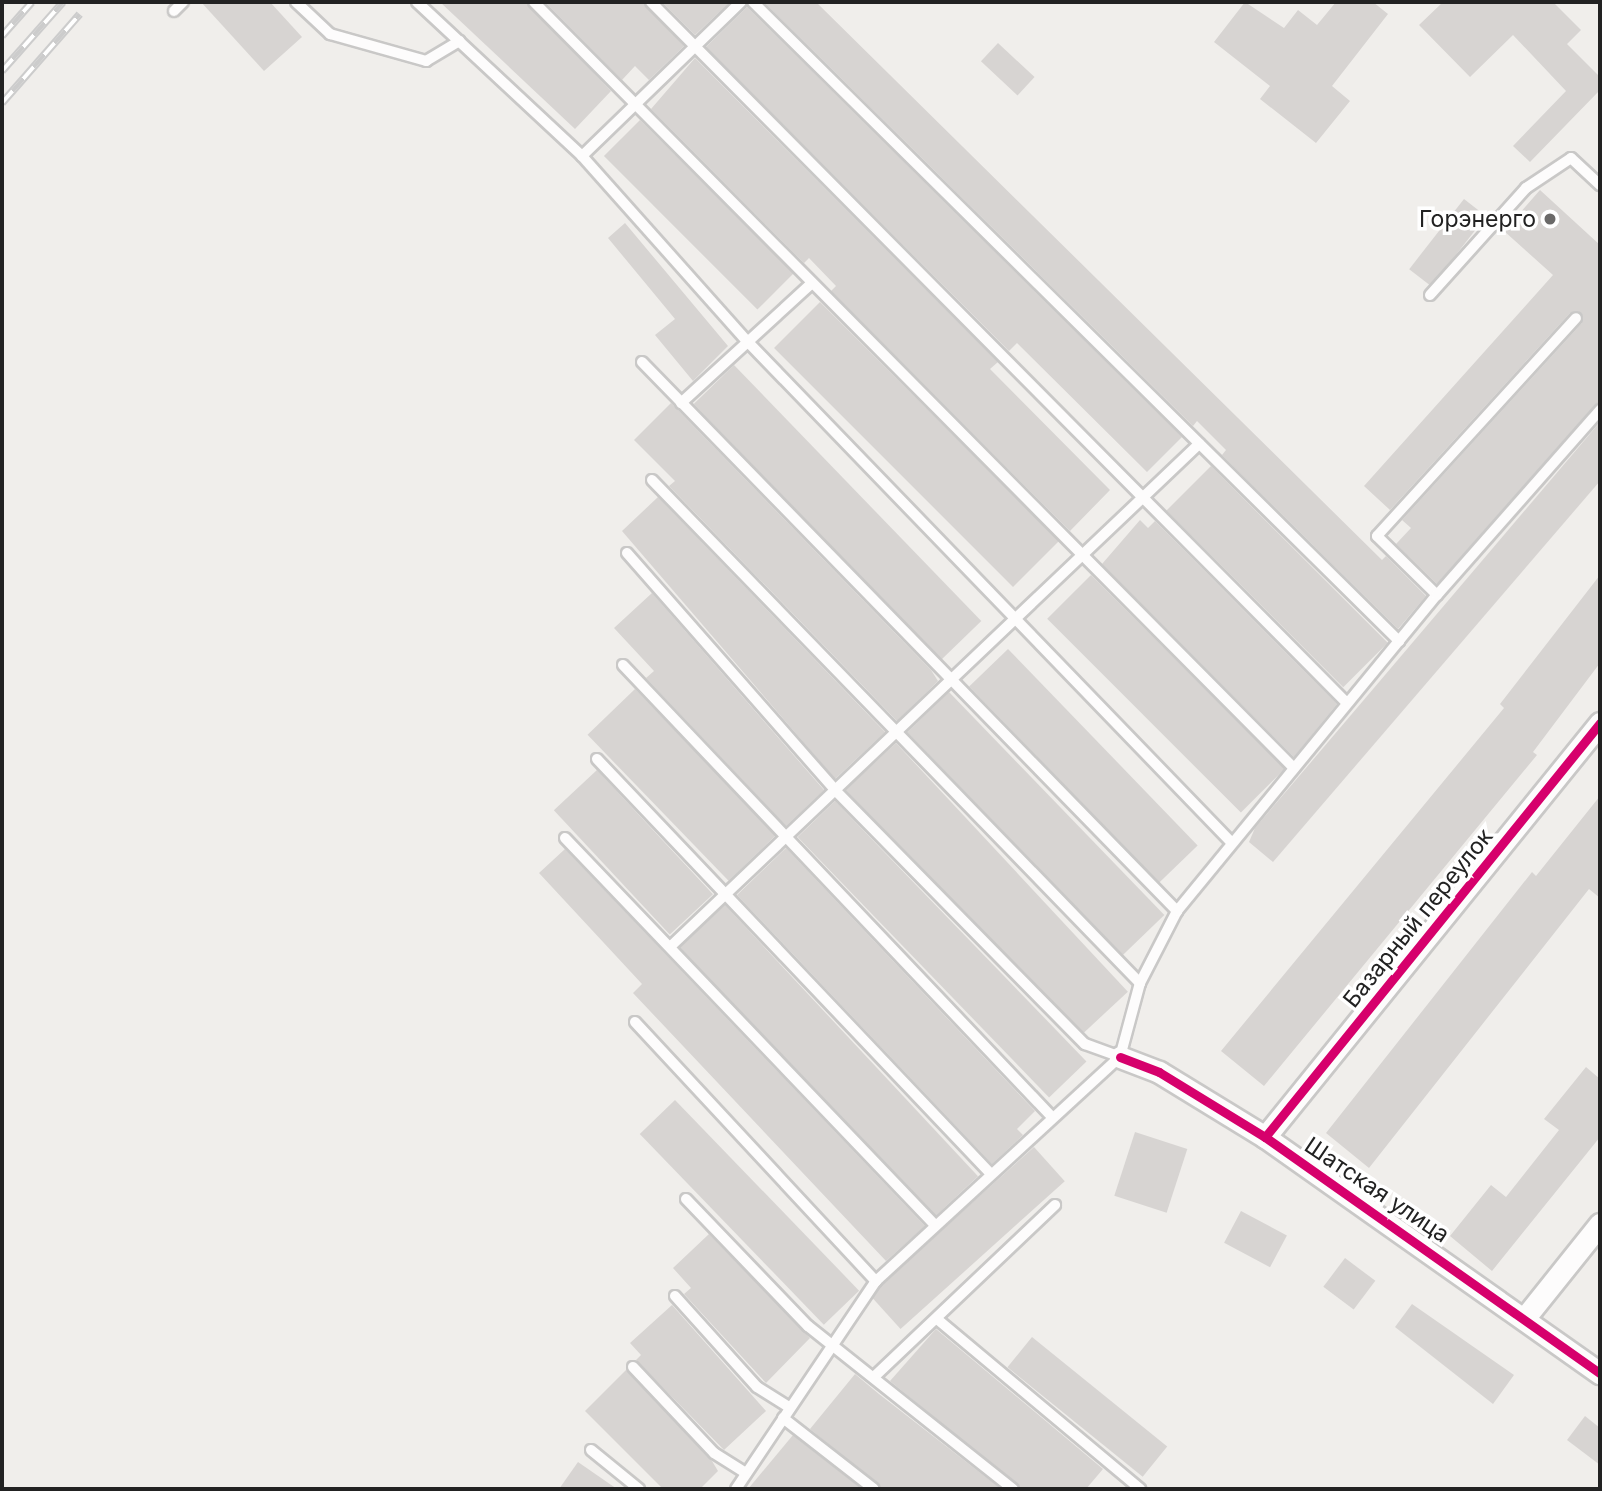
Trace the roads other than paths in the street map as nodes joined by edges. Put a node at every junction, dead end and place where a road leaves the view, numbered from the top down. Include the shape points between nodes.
1 (183, 2) edge
2 (296, 2) edge
3 (417, 2) edge
4 (534, 2) edge
5 (652, 2) edge
6 (741, 2) edge
7 (753, 2) edge
8 (174, 11) dead end
9 (459, 41) junction
10 (698, 46) junction
11 (640, 103) junction
12 (582, 156) junction
13 (1600, 185) edge
14 (810, 285) junction
15 (1430, 295) dead end
16 (1576, 318) dead end
17 (747, 341) junction
18 (642, 362) dead end
19 (681, 403) junction
20 (1600, 410) edge
21 (1199, 444) junction
22 (652, 480) dead end
23 (1143, 498) junction
24 (627, 553) dead end
25 (1083, 555) junction
26 (1437, 595) junction
27 (1015, 618) junction
28 (1399, 641) junction
29 (623, 666) dead end
30 (948, 683) junction
31 (1347, 703) junction
32 (1600, 723) edge
33 (896, 731) junction
34 (597, 759) dead end
35 (1294, 768) junction
36 (834, 789) junction
37 (565, 838) dead end
38 (782, 838) junction
39 (1231, 843) junction
40 (727, 892) junction
41 (1177, 911) junction
42 (671, 946) junction
43 (1140, 983) junction
44 (635, 1022) dead end
45 (1120, 1057) junction
46 (1052, 1117) junction
47 (1265, 1137) junction
48 (990, 1173) junction
49 (686, 1199) dead end
50 (1055, 1205) dead end
51 (1600, 1224) edge
52 (935, 1225) junction
53 (876, 1281) junction
54 (675, 1296) dead end
55 (1527, 1315) junction
56 (937, 1319) junction
57 (832, 1345) junction
58 (634, 1367) dead end
59 (1600, 1373) edge
60 (876, 1375) junction
61 (790, 1408) junction
62 (783, 1418) junction
63 (591, 1450) dead end
64 (746, 1473) junction
65 (739, 1488) edge
66 (639, 1489) edge
67 (874, 1489) edge
68 (1013, 1489) edge
69 (1140, 1489) edge

1 - 8 lane
2 - 9 lane via 330,34 426,61
3 - 9 lane
4 - 11 lane
5 - 10 lane
6 - 10 lane
7 - 21 lane
9 - 12 lane
10 - 11 lane
10 - 23 lane
11 - 12 lane
11 - 14 lane
12 - 17 lane
13 - 15 lane via 1571,158 1527,188
14 - 17 lane
14 - 25 lane
16 - 26 lane via 1377,537
17 - 19 lane
17 - 27 lane
18 - 19 lane
19 - 30 lane
20 - 26 lane
21 - 23 lane
21 - 28 lane
22 - 33 lane
23 - 25 lane
23 - 31 lane
24 - 36 lane
25 - 27 lane
25 - 35 lane
26 - 28 lane
27 - 30 lane
27 - 39 lane
28 - 31 lane
29 - 38 lane
30 - 33 lane
30 - 41 lane
31 - 35 lane
32 - 47 street, Базарный переулок
33 - 36 lane
33 - 43 lane
34 - 40 lane
35 - 39 lane
36 - 38 lane
36 - 45 lane via 1086,1044
37 - 42 lane
38 - 40 lane
38 - 46 lane
39 - 41 lane
40 - 42 lane
40 - 48 lane
41 - 43 lane
42 - 52 lane
43 - 45 lane
44 - 53 lane
45 - 46 lane
45 - 47 street, Шатская улица via 1159,1072
46 - 48 lane
47 - 55 street, Шатская улица
48 - 52 lane
49 - 57 lane
50 - 56 lane
51 - 55 street
52 - 53 lane
53 - 57 lane
54 - 61 lane via 757,1387
55 - 59 street, Шатская улица
56 - 60 lane
56 - 69 lane
57 - 60 lane
57 - 61 lane
58 - 64 lane via 714,1453
60 - 68 lane
61 - 62 lane
62 - 64 lane
62 - 67 lane
63 - 66 lane
64 - 65 lane

